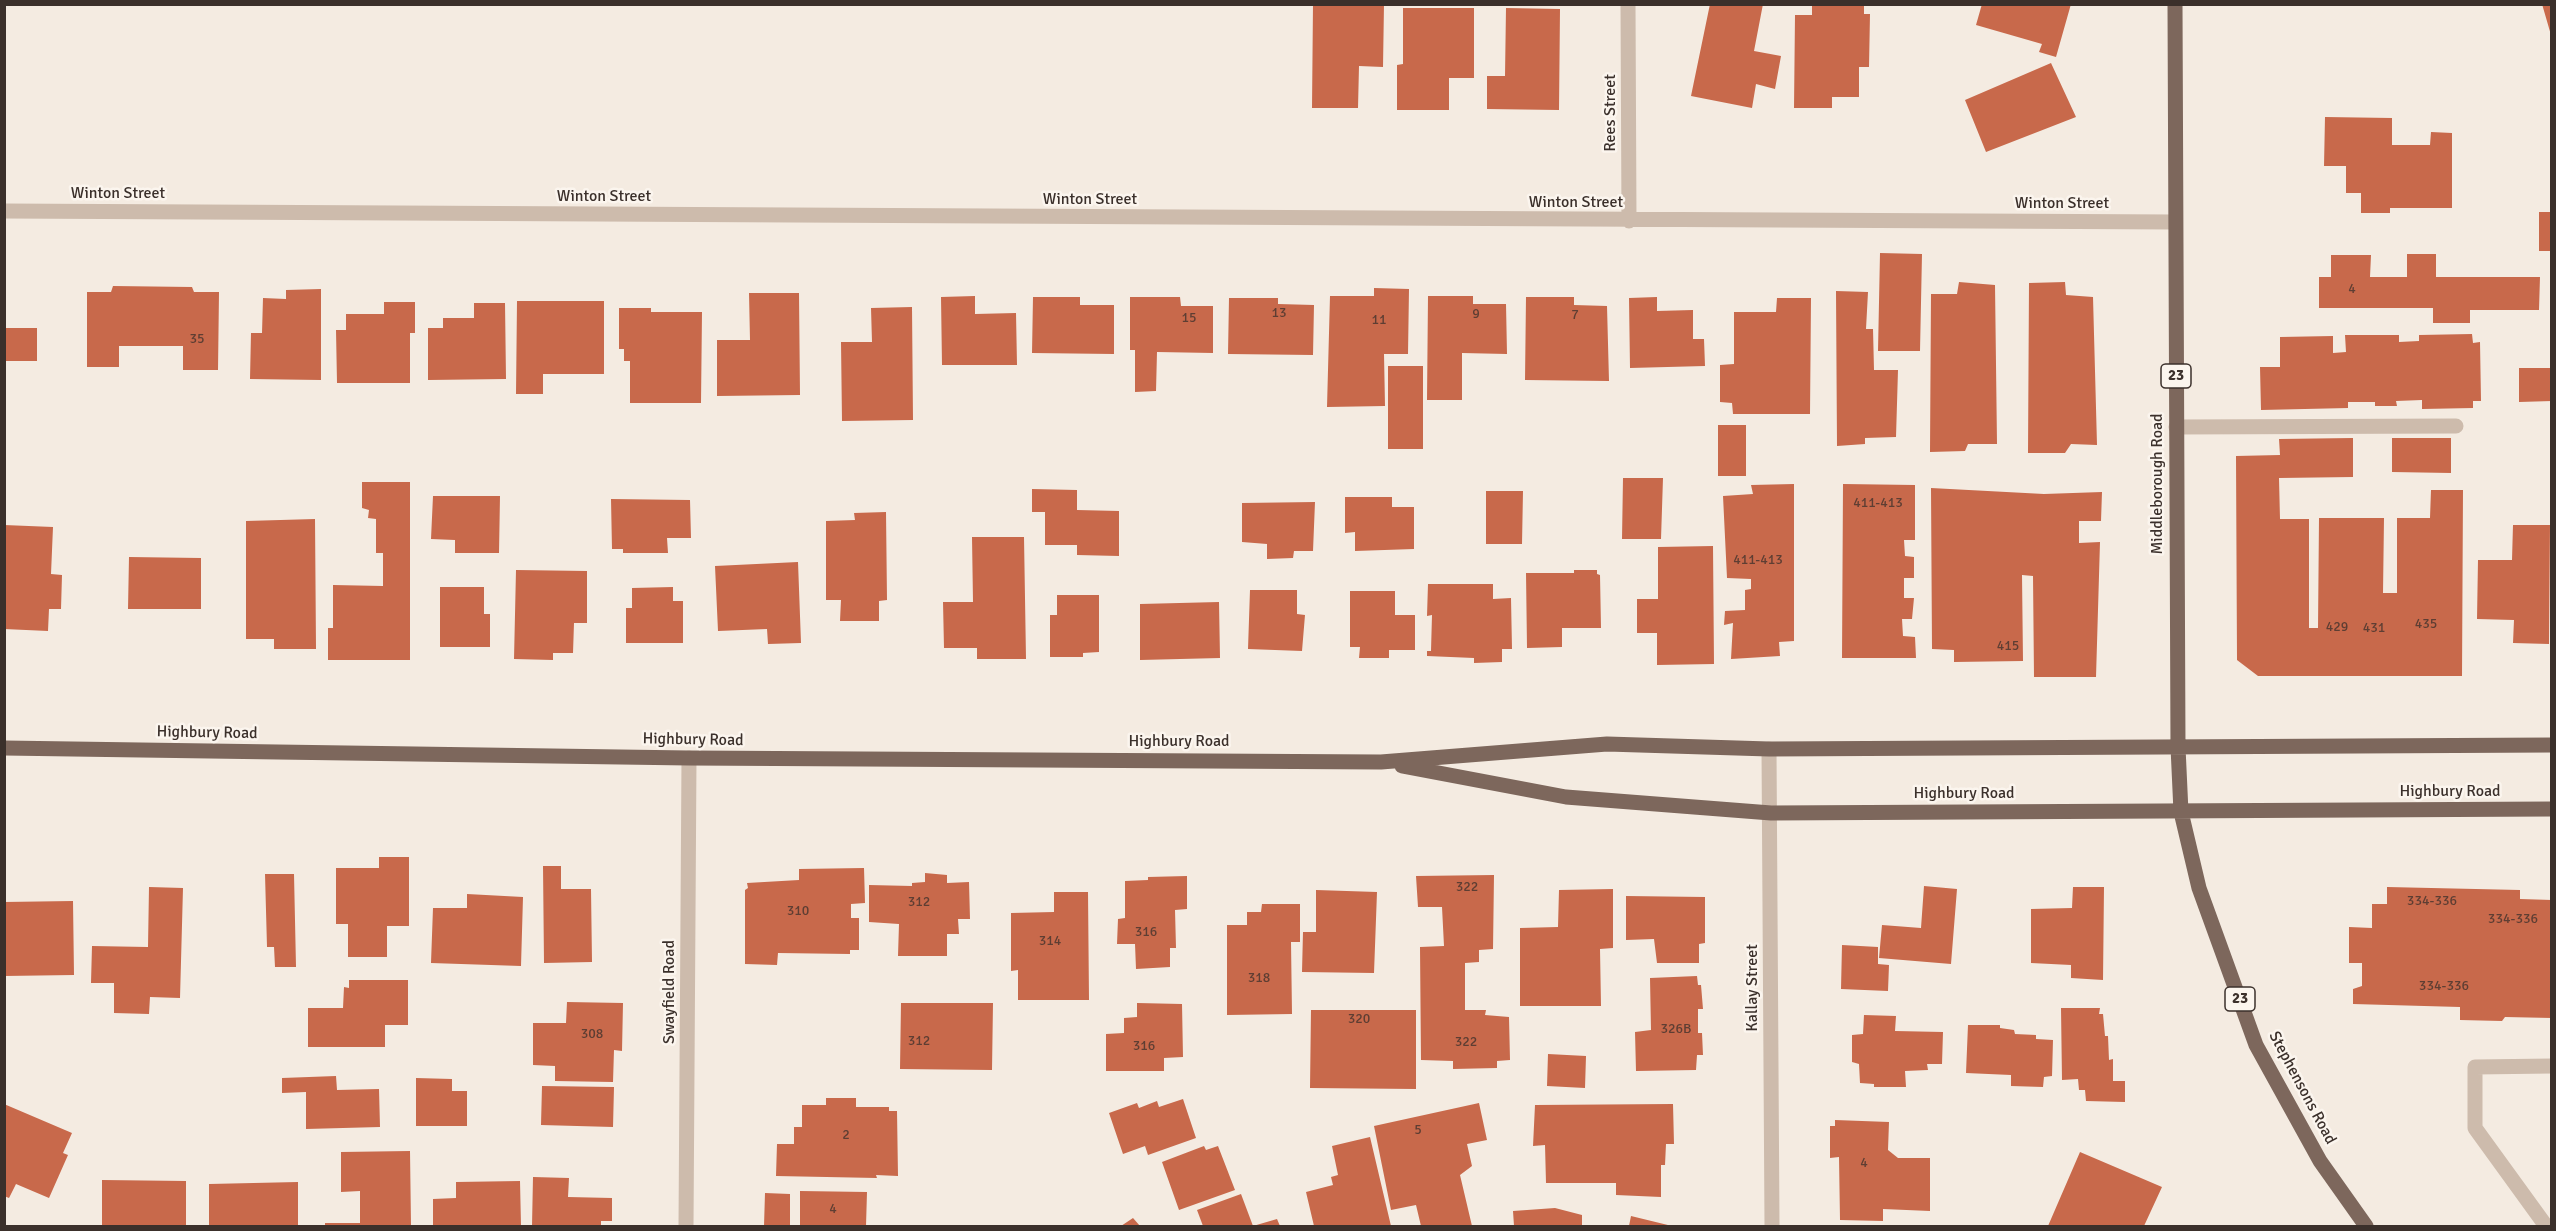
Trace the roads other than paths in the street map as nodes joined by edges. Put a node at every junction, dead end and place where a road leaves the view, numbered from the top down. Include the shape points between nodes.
1 (1628, 4) edge
2 (2175, 4) edge
3 (4, 211) edge
4 (1629, 221) junction
5 (2175, 222) junction
6 (2456, 426) dead end
7 (2176, 427) junction
8 (2552, 744) edge
9 (2178, 747) junction
10 (4, 748) edge
11 (1769, 749) junction
12 (689, 758) junction
13 (1382, 762) junction
14 (2552, 809) edge
15 (2181, 812) junction
16 (1771, 813) junction
17 (2552, 1066) edge
18 (686, 1227) edge
19 (1772, 1227) edge
20 (2366, 1227) edge
21 (2546, 1227) edge

1 - 4 street, Rees Street
2 - 5 main road, Middleborough Road / 23
3 - 4 street, Winton Street
4 - 5 street, Winton Street
5 - 7 main road, Middleborough Road / 23
6 - 7 street
7 - 9 main road, Middleborough Road / 23
8 - 9 main road, Highbury Road
9 - 11 main road, Highbury Road
9 - 15 main road, Stephensons Road / 23
10 - 12 main road, Highbury Road
11 - 13 main road, Highbury Road via 1607,744
11 - 16 street, Kallay Street
12 - 13 main road, Highbury Road
12 - 18 street, Swayfield Road
13 - 16 main road, Highbury Road via 1566,797
14 - 15 main road, Highbury Road
15 - 16 main road, Highbury Road
15 - 20 main road, Stephensons Road / 23 via 2199,888 2256,1045 2320,1161
16 - 19 street, Kallay Street
17 - 21 street via 2475,1067 2475,1128

